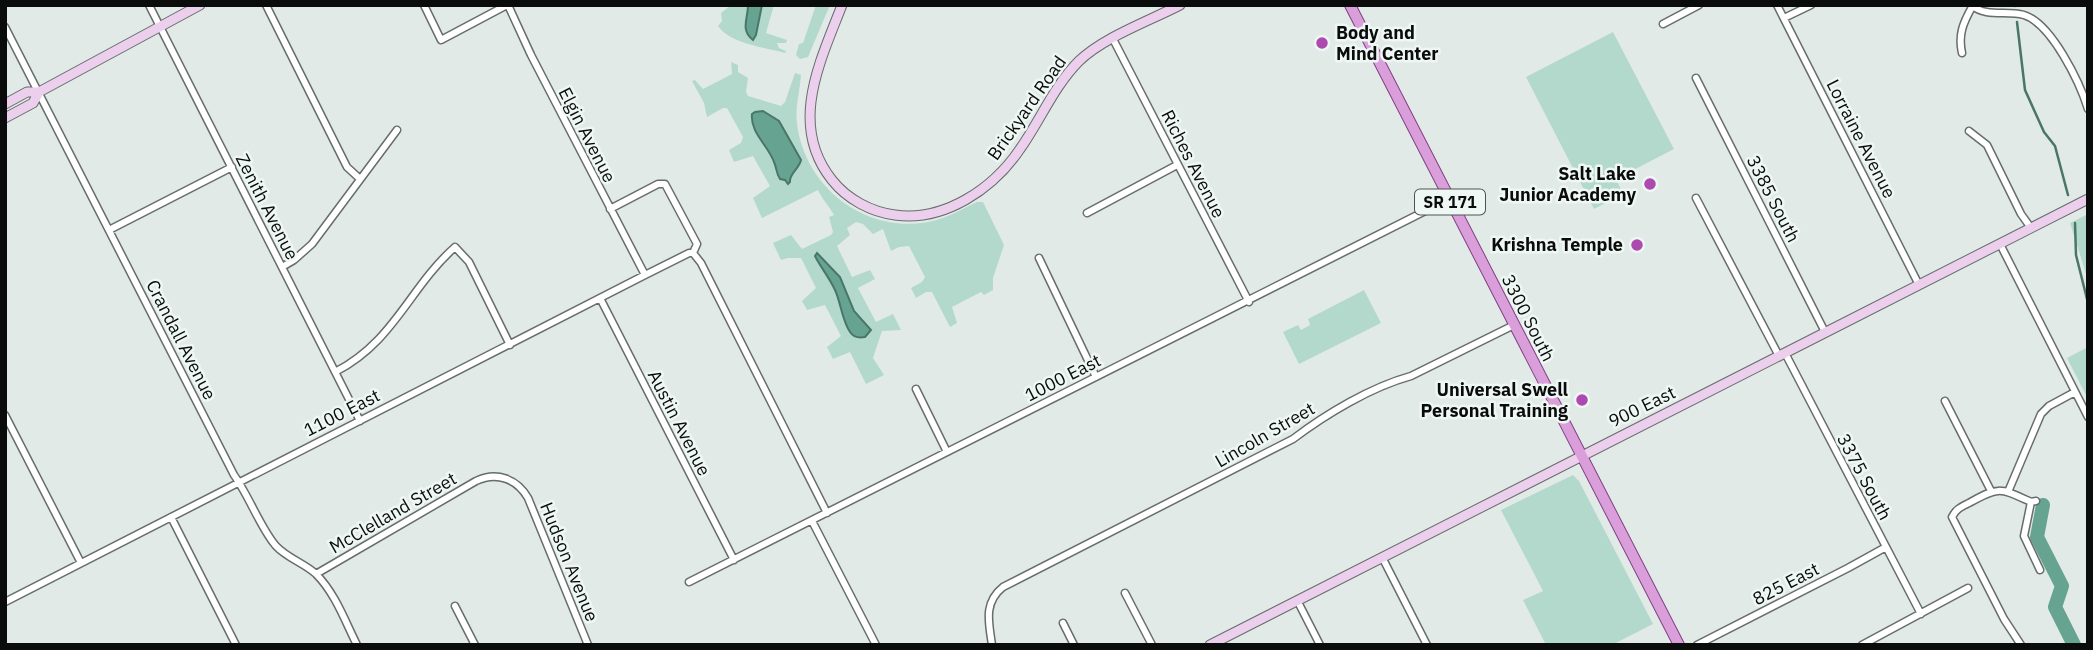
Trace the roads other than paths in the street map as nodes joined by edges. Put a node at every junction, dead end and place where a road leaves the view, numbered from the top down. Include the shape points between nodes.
1 (149, 5) edge
2 (200, 5) edge
3 (266, 5) edge
4 (424, 5) edge
5 (508, 5) edge
6 (842, 5) edge
7 (1180, 5) edge
8 (1350, 5) edge
9 (1699, 5) edge
10 (1777, 5) edge
11 (1811, 5) edge
12 (1972, 6) edge
13 (1784, 18) junction
14 (1663, 24) dead end
15 (5, 27) edge
16 (160, 27) junction
17 (1113, 39) junction
18 (1962, 53) dead end
19 (1696, 78) dead end
20 (39, 92) junction
21 (5, 104) edge
22 (2088, 109) edge
23 (5, 118) edge
24 (397, 130) dead end
25 (1969, 131) dead end
26 (1177, 165) junction
27 (232, 167) junction
28 (360, 179) junction
29 (1696, 198) dead end
30 (2088, 199) edge
31 (1449, 200) junction
32 (610, 209) junction
33 (1087, 213) dead end
34 (2031, 228) junction
35 (109, 230) junction
36 (2000, 244) junction
37 (693, 253) junction
38 (1040, 258) dead end
39 (282, 267) junction
40 (645, 275) junction
41 (1919, 285) junction
42 (600, 298) junction
43 (1249, 302) junction
44 (1514, 325) junction
45 (1825, 332) junction
46 (510, 345) junction
47 (1782, 354) junction
48 (335, 372) junction
49 (1096, 377) junction
50 (916, 389) dead end
51 (2075, 392) junction
52 (1945, 401) dead end
53 (5, 415) edge
54 (2088, 417) edge
55 (360, 421) junction
56 (947, 452) junction
57 (1581, 455) junction
58 (485, 477) joint
59 (240, 482) junction
60 (1991, 491) junction
61 (2008, 492) junction
62 (827, 513) junction
63 (171, 517) junction
64 (812, 521) junction
65 (1886, 547) junction
66 (1382, 557) junction
67 (734, 560) junction
68 (81, 563) junction
69 (2040, 570) dead end
70 (316, 574) junction
71 (689, 582) dead end
72 (1968, 589) dead end
73 (1125, 593) dead end
74 (1297, 600) junction
75 (5, 601) edge
76 (455, 606) dead end
77 (1921, 614) junction
78 (1063, 623) dead end
79 (2019, 644) edge
80 (236, 645) edge
81 (357, 645) edge
82 (475, 645) edge
83 (588, 645) edge
84 (876, 645) edge
85 (992, 645) edge
86 (1074, 645) edge
87 (1152, 645) edge
88 (1210, 645) edge
89 (1320, 645) edge
90 (1427, 645) edge
91 (1679, 645) edge
92 (1697, 645) edge
93 (1862, 645) edge

1 - 16 street, Zenith Avenue
2 - 16 street
3 - 28 street via 347,167
4 - 5 street via 442,40
5 - 32 street, Elgin Avenue
6 - 17 street, Brickyard Road via 813,85 809,119 814,148 826,172 848,195 876,211 903,216 945,210 991,181 1019,151 1074,66
7 - 17 street
8 - 31 main road, 3300 South / SR 171
9 - 14 street
10 - 13 street, Lorraine Avenue
11 - 13 street
12 - 18 street via 1961,29
12 - 22 street via 1987,13 2022,15 2040,25 2062,54
13 - 41 street, Lorraine Avenue
15 - 20 street, Crandall Avenue
16 - 20 street
16 - 27 street, Zenith Avenue
17 - 26 street, Riches Avenue
19 - 45 street, 3385 South
20 - 21 street via 27,92
20 - 23 street via 33,103
20 - 35 street, Crandall Avenue
24 - 28 street
25 - 34 street via 1987,145
26 - 33 street
26 - 43 street, Riches Avenue
27 - 35 street
27 - 39 street, Zenith Avenue
28 - 39 street via 312,244
29 - 47 street, 3375 South
30 - 34 street, 900 East
31 - 43 street, 1000 East
31 - 44 main road, 3300 South / SR 171
32 - 37 street via 665,184 697,244
32 - 40 street, Elgin Avenue
34 - 36 street, 900 East
35 - 59 street, Crandall Avenue
36 - 41 street, 900 East
36 - 51 street
37 - 40 street, 1100 East
37 - 62 street
38 - 49 street
39 - 48 street, Zenith Avenue
40 - 42 street, 1100 East
41 - 45 street, 900 East
42 - 46 street, 1100 East
42 - 67 street, Austin Avenue
43 - 49 street, 1000 East
44 - 57 main road, 3300 South / SR 171
44 - 85 street, Lincoln Street via 1336,411 1293,439 1010,583 990,604
45 - 47 street, 900 East
46 - 48 street via 468,262 455,247 375,345
46 - 55 street, 1100 East
47 - 57 street, 900 East
47 - 65 street, 3375 South
48 - 55 street, Zenith Avenue
49 - 56 street, 1000 East
50 - 56 street
51 - 54 street
51 - 61 street via 2041,414
52 - 60 street
53 - 68 street
55 - 59 street, 1100 East
56 - 62 street, 1000 East
57 - 66 street, 900 East
57 - 91 main road, 3300 South / SR 171
58 - 70 street, McClelland Street
58 - 83 street, Hudson Avenue via 507,479 526,494
59 - 63 street, 1100 East
59 - 70 street, Crandall Avenue via 276,547
60 - 61 street
60 - 79 street via 1956,510 1953,520
61 - 69 street via 2034,501 2024,537
62 - 64 street, 1000 East
63 - 68 street, 1100 East
63 - 80 street
64 - 67 street, 1000 East
64 - 84 street
65 - 77 street, 3375 South
65 - 92 street, 825 East
66 - 74 street, 900 East
66 - 90 street
67 - 71 street, 1000 East
68 - 75 street, 1100 East
70 - 81 street, Crandall Avenue
72 - 77 street
73 - 87 street
74 - 88 street, 900 East
74 - 89 street
76 - 82 street
77 - 93 street
78 - 86 street

